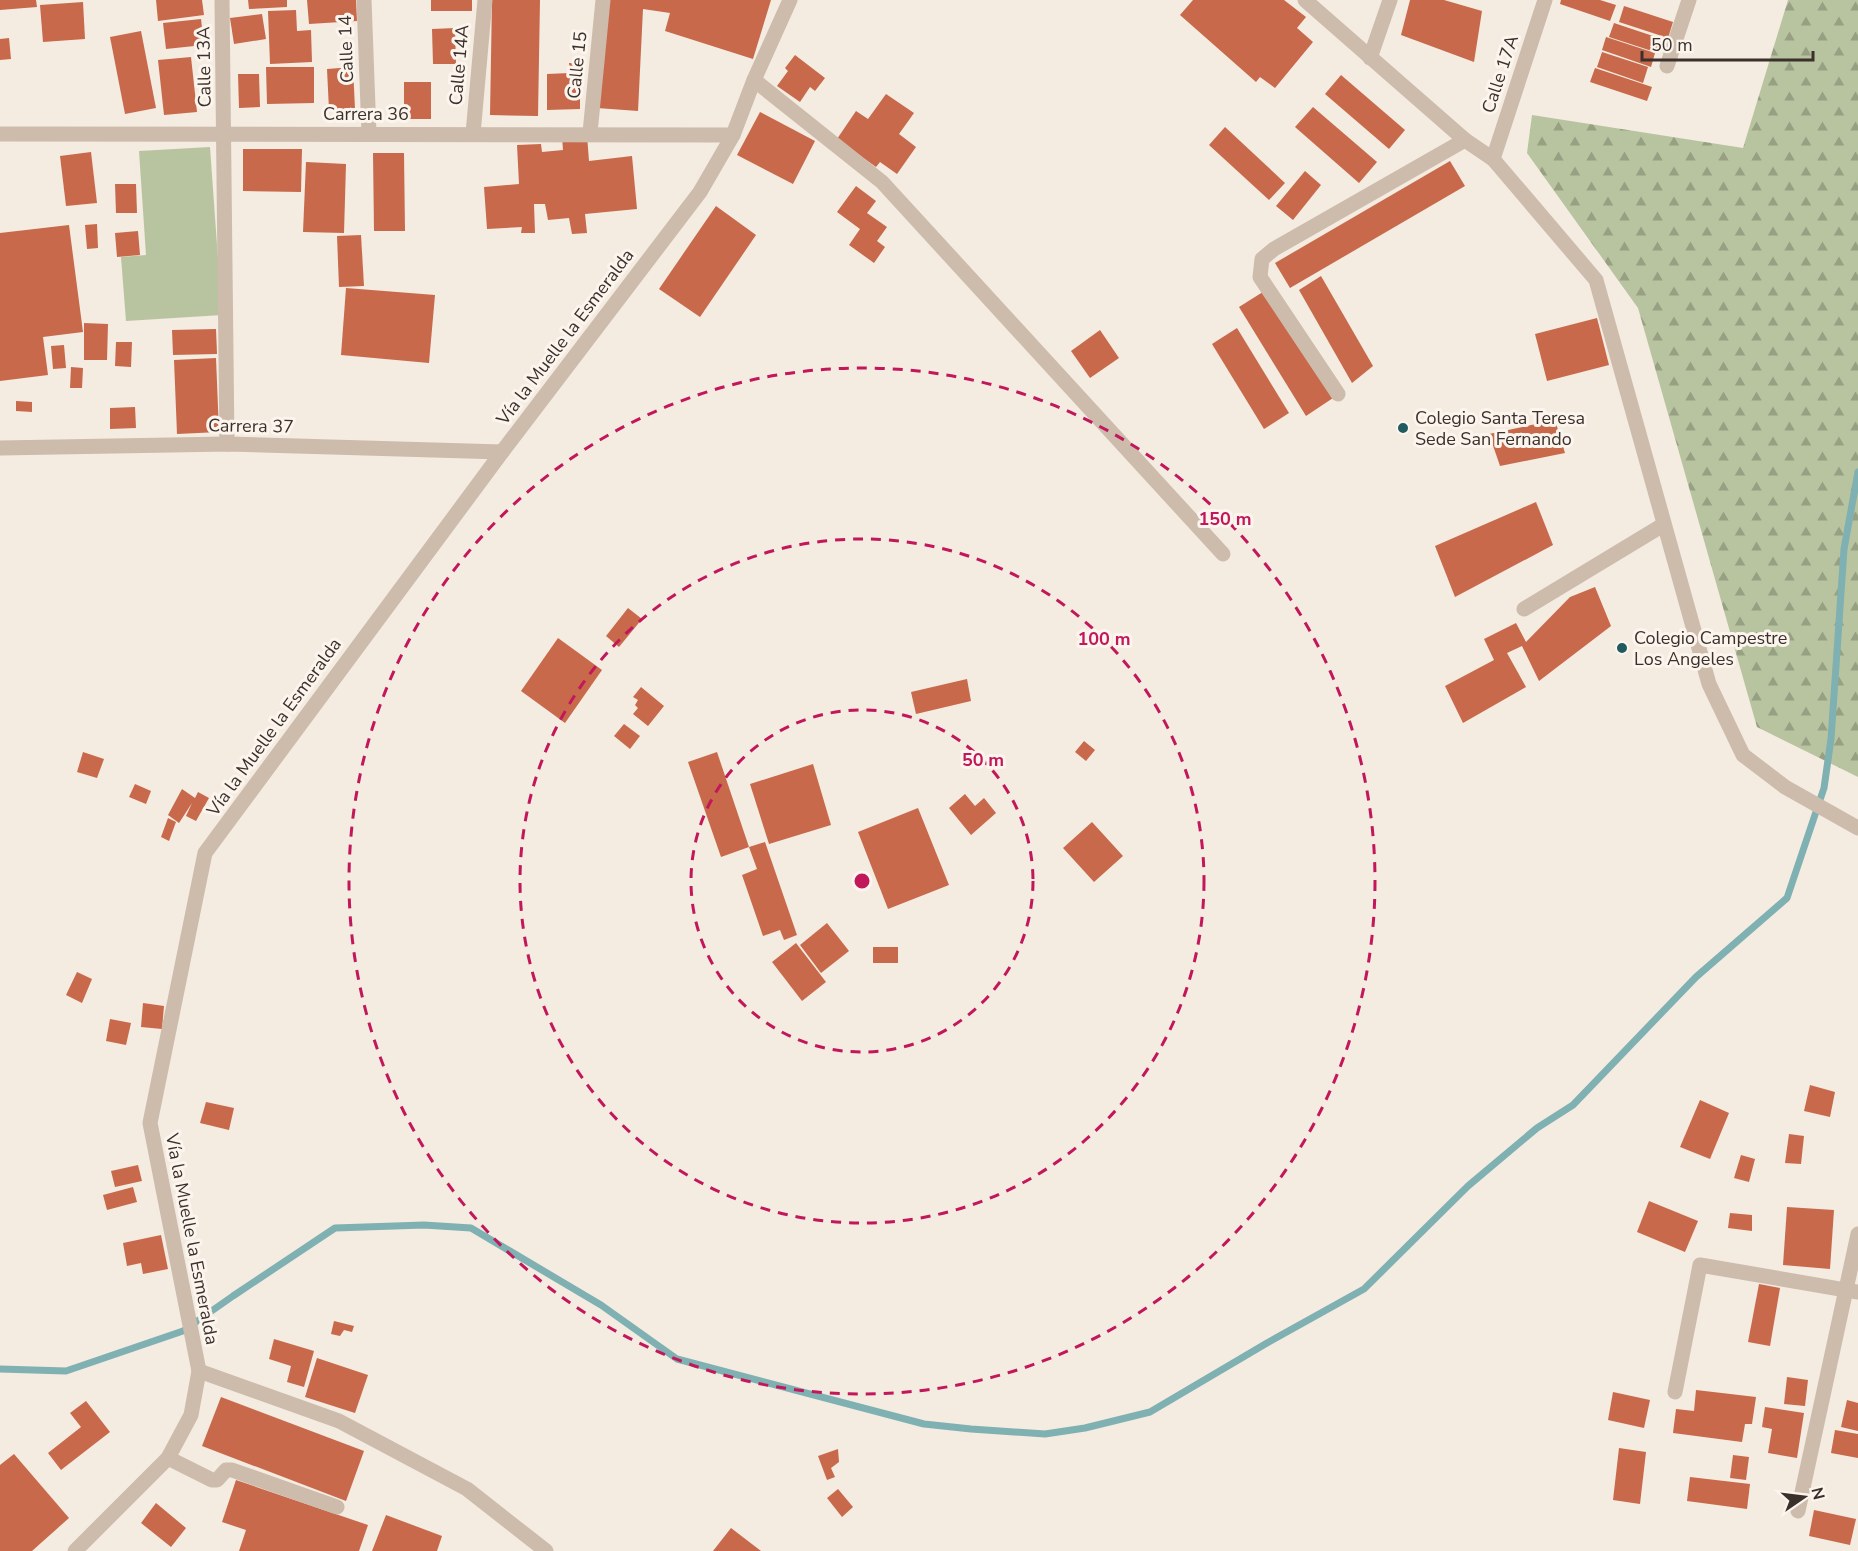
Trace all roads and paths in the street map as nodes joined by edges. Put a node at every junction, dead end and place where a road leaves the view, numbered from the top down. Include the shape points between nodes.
1 (222, 0) edge
2 (364, 0) edge
3 (485, 0) edge
4 (603, 0) edge
5 (790, 0) edge
6 (1305, 0) edge
7 (1390, 0) edge
8 (1545, 0) edge
9 (1689, 0) edge
10 (1370, 58) junction
11 (1667, 66) dead end
12 (754, 80) junction
13 (0, 134) edge
14 (224, 134) junction
15 (369, 134) junction
16 (473, 134) junction
17 (590, 134) junction
18 (733, 135) junction
19 (1465, 140) junction
20 (1493, 159) junction
21 (1338, 394) dead end
22 (227, 444) junction
23 (0, 448) edge
24 (502, 452) junction
25 (1663, 525) junction
26 (1223, 554) dead end
27 (1524, 609) dead end
28 (1858, 828) edge
29 (1858, 1234) edge
30 (1852, 1291) edge
31 (199, 1371) junction
32 (1675, 1392) dead end
33 (168, 1458) junction
34 (337, 1507) dead end
35 (1798, 1511) dead end
36 (75, 1551) edge
37 (546, 1551) edge

1 - 14 street, Calle 13A
2 - 15 street, Calle 14
3 - 16 street, Calle 14A
4 - 17 street, Calle 15
5 - 12 street, Vía la Muelle la Esmeralda
6 - 10 street
7 - 10 street
8 - 20 street, Calle 17A
9 - 11 street
10 - 19 street
12 - 18 street, Vía la Muelle la Esmeralda
12 - 26 street via 882,182
13 - 14 street, Carrera 36
14 - 15 street, Carrera 36
14 - 22 street, Calle 13A
15 - 16 street, Carrera 36
16 - 17 street, Carrera 36
17 - 18 street, Carrera 36
18 - 24 street, Vía la Muelle la Esmeralda via 700,192
19 - 20 street
19 - 21 street via 1262,259 1260,278
20 - 25 street via 1596,279
22 - 23 street, Carrera 37
22 - 24 street, Carrera 37
24 - 31 street, Vía la Muelle la Esmeralda via 205,853 150,1123
25 - 27 street
25 - 28 street via 1709,684 1743,755 1785,787
29 - 30 street
30 - 32 street via 1700,1265
30 - 35 street
31 - 33 street, Vía la Muelle la Esmeralda via 191,1415
31 - 37 street via 339,1421 467,1489
33 - 34 street via 212,1480 232,1470
33 - 36 street, Vía la Muelle la Esmeralda

